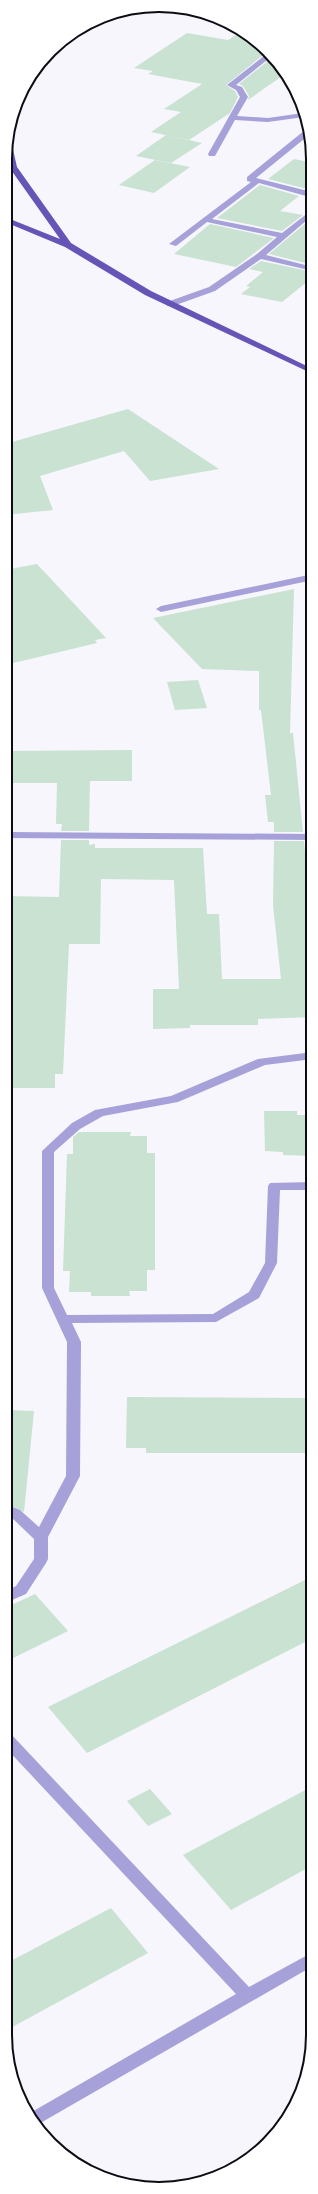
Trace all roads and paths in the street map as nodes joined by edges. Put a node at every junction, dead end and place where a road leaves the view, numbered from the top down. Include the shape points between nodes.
1 (266, 58) edge
2 (299, 116) edge
3 (232, 118) junction
4 (304, 135) edge
5 (212, 154) dead end
6 (12, 164) edge
7 (257, 181) junction
8 (306, 193) edge
9 (306, 217) edge
10 (208, 220) junction
11 (12, 222) edge
12 (283, 236) junction
13 (173, 244) dead end
14 (68, 245) junction
15 (260, 256) junction
16 (306, 267) edge
17 (170, 304) junction
18 (306, 369) edge
19 (306, 578) edge
20 (160, 609) dead end
21 (12, 835) edge
22 (306, 837) edge
23 (306, 1057) edge
24 (306, 1186) edge
25 (63, 1319) junction
26 (12, 1512) edge
27 (41, 1537) junction
28 (12, 1595) edge
29 (12, 1744) edge
30 (306, 1962) edge
31 (247, 1995) junction
32 (37, 2117) edge

1 - 3 street via 232,84 244,97
2 - 3 street via 268,120
3 - 5 street
4 - 7 street via 250,180
6 - 14 main road
7 - 8 street
7 - 10 street
9 - 12 street
10 - 12 street
10 - 13 street
11 - 14 main road
12 - 15 street
14 - 17 main road via 141,290
15 - 16 street
15 - 17 street via 212,289
17 - 18 main road
19 - 20 street
21 - 22 street
23 - 25 street via 262,1062 174,1099 99,1113 76,1126 48,1151 48,1288
24 - 25 street via 274,1186 271,1263 254,1295 216,1318
25 - 27 street via 74,1342 73,1476
26 - 27 street
27 - 28 street via 41,1559 22,1590
29 - 31 street
30 - 31 street
31 - 32 street

